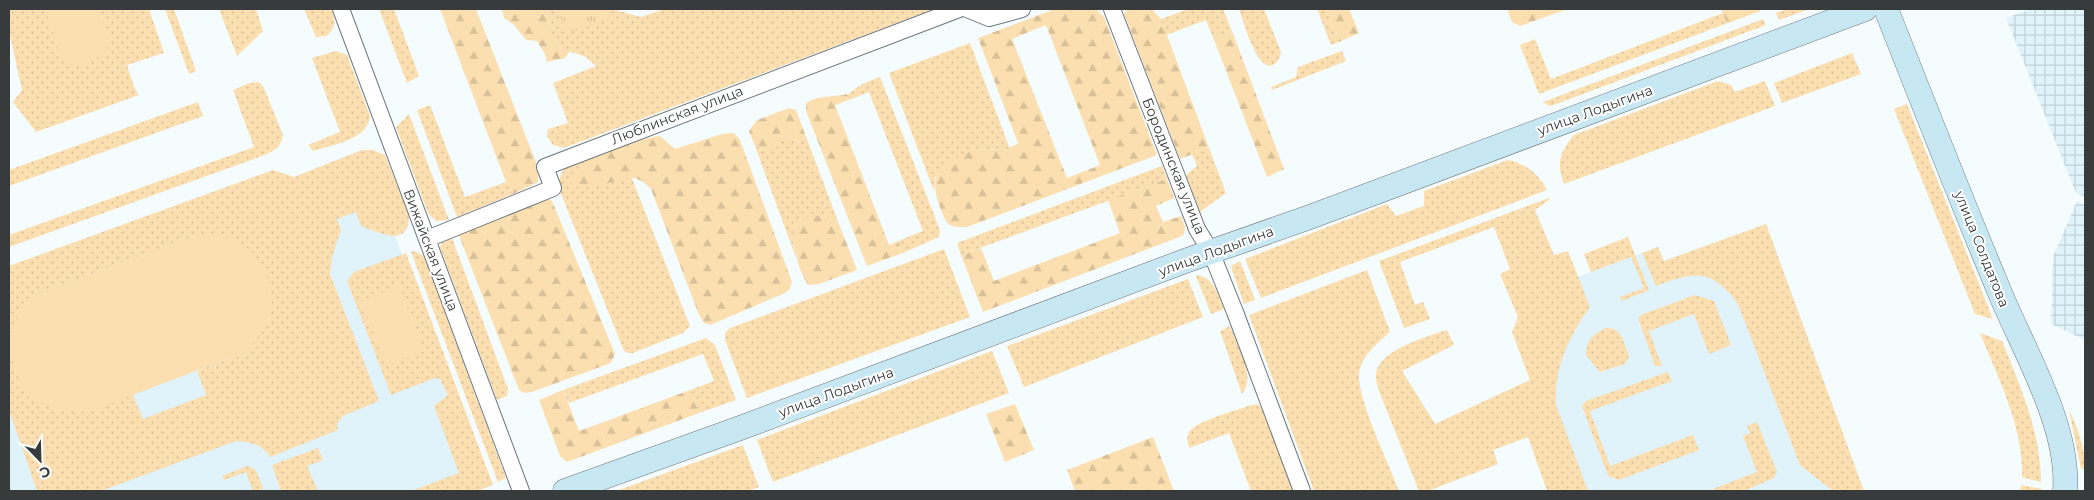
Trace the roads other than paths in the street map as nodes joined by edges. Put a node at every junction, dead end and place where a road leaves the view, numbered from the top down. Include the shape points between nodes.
1 (341, 9) edge
2 (959, 9) edge
3 (967, 9) edge
4 (1022, 9) edge
5 (1112, 9) edge
6 (1865, 9) edge
7 (1886, 9) edge
8 (427, 239) junction
9 (1211, 252) junction
10 (521, 491) edge
11 (565, 491) edge
12 (1302, 491) edge
13 (2065, 491) edge

1 - 8 street, Вижайская улица
2 - 8 street, Люблинская улица via 545,166 553,188
3 - 4 street via 989,18
5 - 9 street, Бородинская улица via 1189,208
6 - 9 main road, улица Лодыгина
7 - 13 main road, улица Солдатова via 2046,399 2062,448
8 - 10 street, Вижайская улица
9 - 11 main road, улица Лодыгина
9 - 12 street, Бородинская улица

